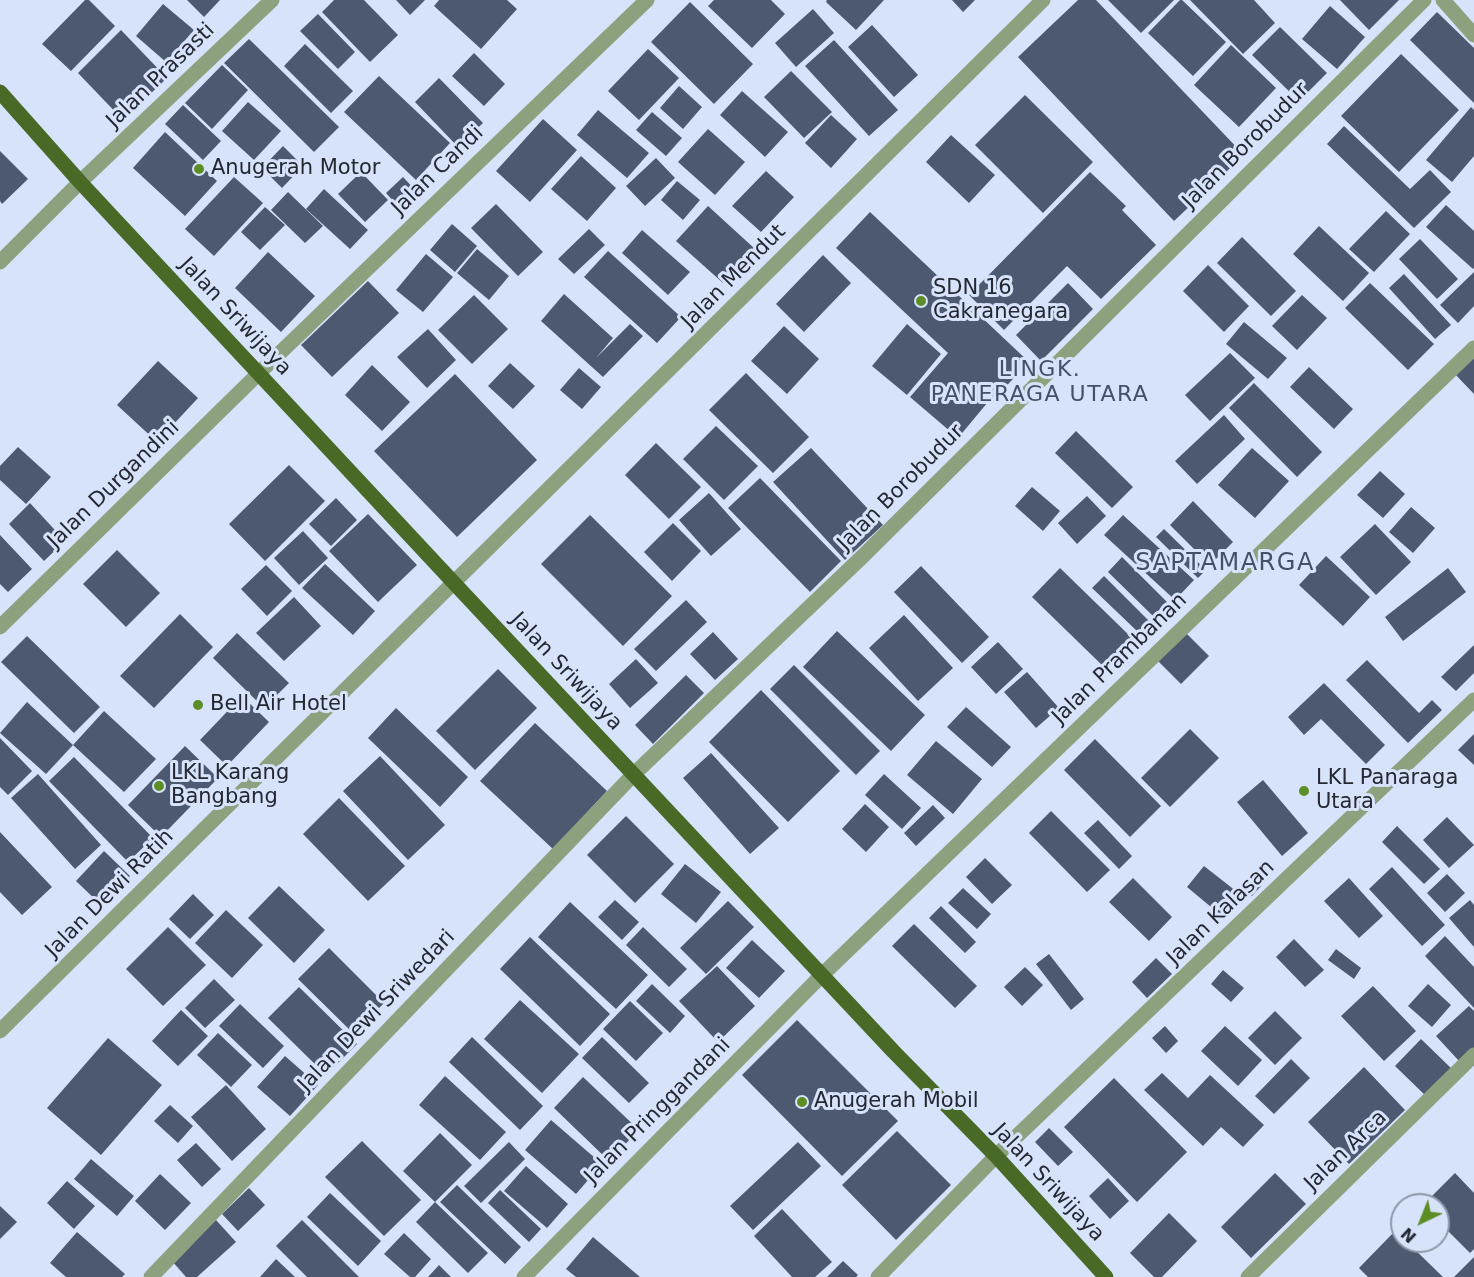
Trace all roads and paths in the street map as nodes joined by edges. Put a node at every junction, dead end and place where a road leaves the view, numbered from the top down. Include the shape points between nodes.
1 (272, 0) edge
2 (647, 0) edge
3 (1043, 0) edge
4 (1424, 0) edge
5 (1443, 0) edge
6 (1474, 35) edge
7 (0, 93) edge
8 (80, 182) junction
9 (0, 262) edge
10 (1474, 348) edge
11 (259, 373) junction
12 (454, 583) junction
13 (0, 627) edge
14 (1474, 700) edge
15 (634, 774) junction
16 (822, 975) junction
17 (0, 1031) edge
18 (1474, 1055) edge
19 (996, 1156) junction
20 (151, 1277) edge
21 (524, 1277) edge
22 (878, 1277) edge
23 (1106, 1277) edge
24 (1248, 1277) edge

1 - 8 street, Jalan Prasasti
2 - 11 street, Jalan Candi
3 - 12 street, Jalan Mendut
4 - 15 street, Jalan Borobudur via 862,557
5 - 6 street
7 - 8 main road, Jalan Sriwijaya
8 - 9 street, Jalan Prasasti
8 - 11 main road, Jalan Sriwijaya
10 - 16 street, Jalan Prambanan
11 - 12 main road, Jalan Sriwijaya
11 - 13 street, Jalan Durgandini
12 - 15 main road, Jalan Sriwijaya
12 - 17 street, Jalan Dewi Ratih
14 - 19 street, Jalan Kalasan
15 - 16 main road, Jalan Sriwijaya
15 - 20 street, Jalan Dewi Sriwedari
16 - 19 main road, Jalan Sriwijaya
16 - 21 street, Jalan Pringgandani
18 - 24 street, Jalan Arca
19 - 22 street, Jalan Kalasan
19 - 23 main road, Jalan Sriwijaya

